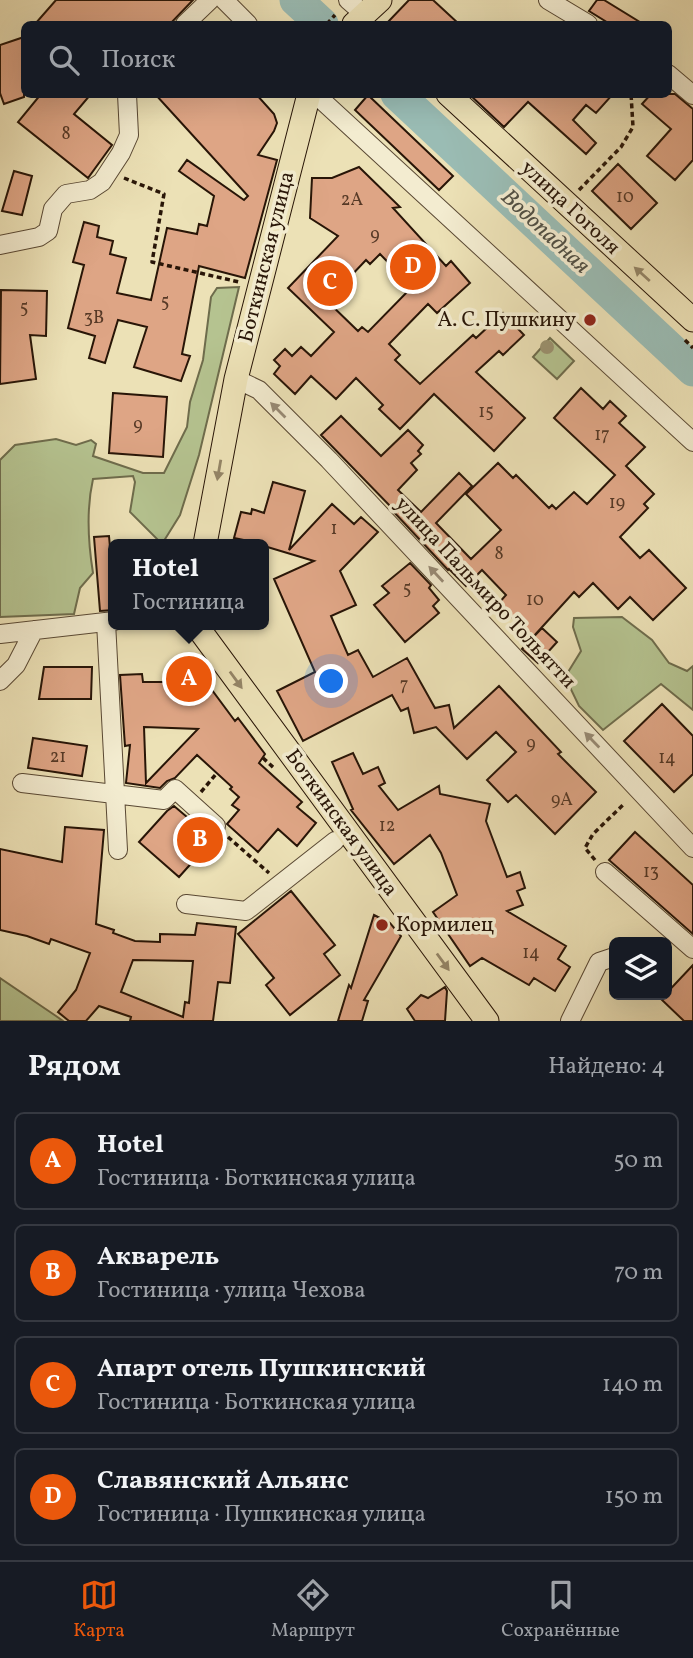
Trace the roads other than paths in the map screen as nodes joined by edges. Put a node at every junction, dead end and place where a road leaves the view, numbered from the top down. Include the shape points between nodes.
1 (210, 0) edge
2 (224, 0) edge
3 (548, 0) edge
4 (188, 21) edge
5 (245, 21) edge
6 (583, 21) edge
7 (672, 77) edge
8 (693, 95) edge
9 (127, 98) edge
10 (308, 98) edge
11 (319, 98) edge
12 (452, 98) edge
13 (0, 245) edge
14 (693, 320) edge
15 (236, 379) junction
16 (693, 442) edge
17 (206, 539) edge
18 (108, 621) edge
19 (34, 630) junction
20 (110, 630) edge
21 (200, 630) edge
22 (0, 634) edge
23 (0, 681) edge
24 (22, 783) dead end
25 (114, 795) junction
26 (216, 826) road end
27 (334, 841) dead end
28 (693, 848) edge
29 (118, 850) dead end
30 (605, 872) road end
31 (186, 904) dead end
32 (668, 937) edge
33 (672, 940) edge
34 (693, 949) edge
35 (609, 958) edge
36 (482, 1019) edge
37 (570, 1021) edge

1 - 4 street
2 - 5 street
3 - 6 street
7 - 8 street
9 - 13 street via 129,135 102,182 90,190 66,194 53,209 48,231 39,237
10 - 15 main road, Боткинская улица
11 - 16 street
14 -> 12 main road, улица Гоголя
15 -> 17 main road, Боткинская улица
28 -> 15 street, улица Пальмиро Тольятти via 328,460 259,390
18 - 19 street
19 - 22 street
19 - 23 street via 16,665
20 - 25 street
21 -> 36 main road, Боткинская улица
24 - 25 street
25 - 26 street via 164,800 175,789
25 - 29 street
27 - 31 street via 246,911
30 - 32 street
33 - 34 street
35 - 37 street via 599,961

